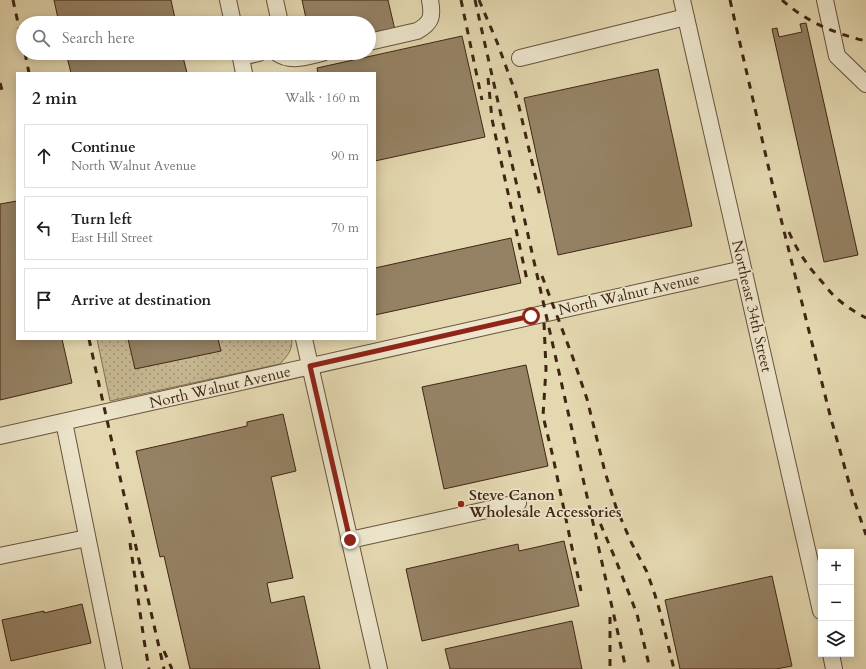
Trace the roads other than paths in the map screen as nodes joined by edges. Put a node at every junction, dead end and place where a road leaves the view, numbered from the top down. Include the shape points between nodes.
1 (228, 0) edge
2 (275, 0) edge
3 (430, 0) edge
4 (682, 0) edge
5 (825, 0) edge
6 (231, 16) edge
7 (278, 16) edge
8 (686, 17) junction
9 (376, 40) edge
10 (520, 58) dead end
11 (241, 60) edge
12 (244, 72) edge
13 (866, 84) edge
14 (743, 269) junction
15 (304, 340) edge
16 (310, 366) junction
17 (64, 422) junction
18 (0, 436) edge
19 (518, 503) dead end
20 (88, 538) junction
21 (350, 540) junction
22 (0, 556) edge
23 (818, 598) edge
24 (832, 657) edge
25 (114, 669) edge
26 (379, 669) edge
27 (834, 669) edge

1 - 6 street
2 - 7 street
3 - 9 street via 432,14 423,28
4 - 8 street, Northeast 34th Street
5 - 13 street via 837,56
8 - 10 street
8 - 14 street, Northeast 34th Street
11 - 12 street
14 - 16 street, North Walnut Avenue
14 - 23 street, Northeast 34th Street
15 - 16 street
16 - 17 street, North Walnut Avenue
16 - 21 street
17 - 18 street, North Walnut Avenue
17 - 20 street
19 - 21 street
20 - 22 street
20 - 25 street
21 - 26 street
24 - 27 street

